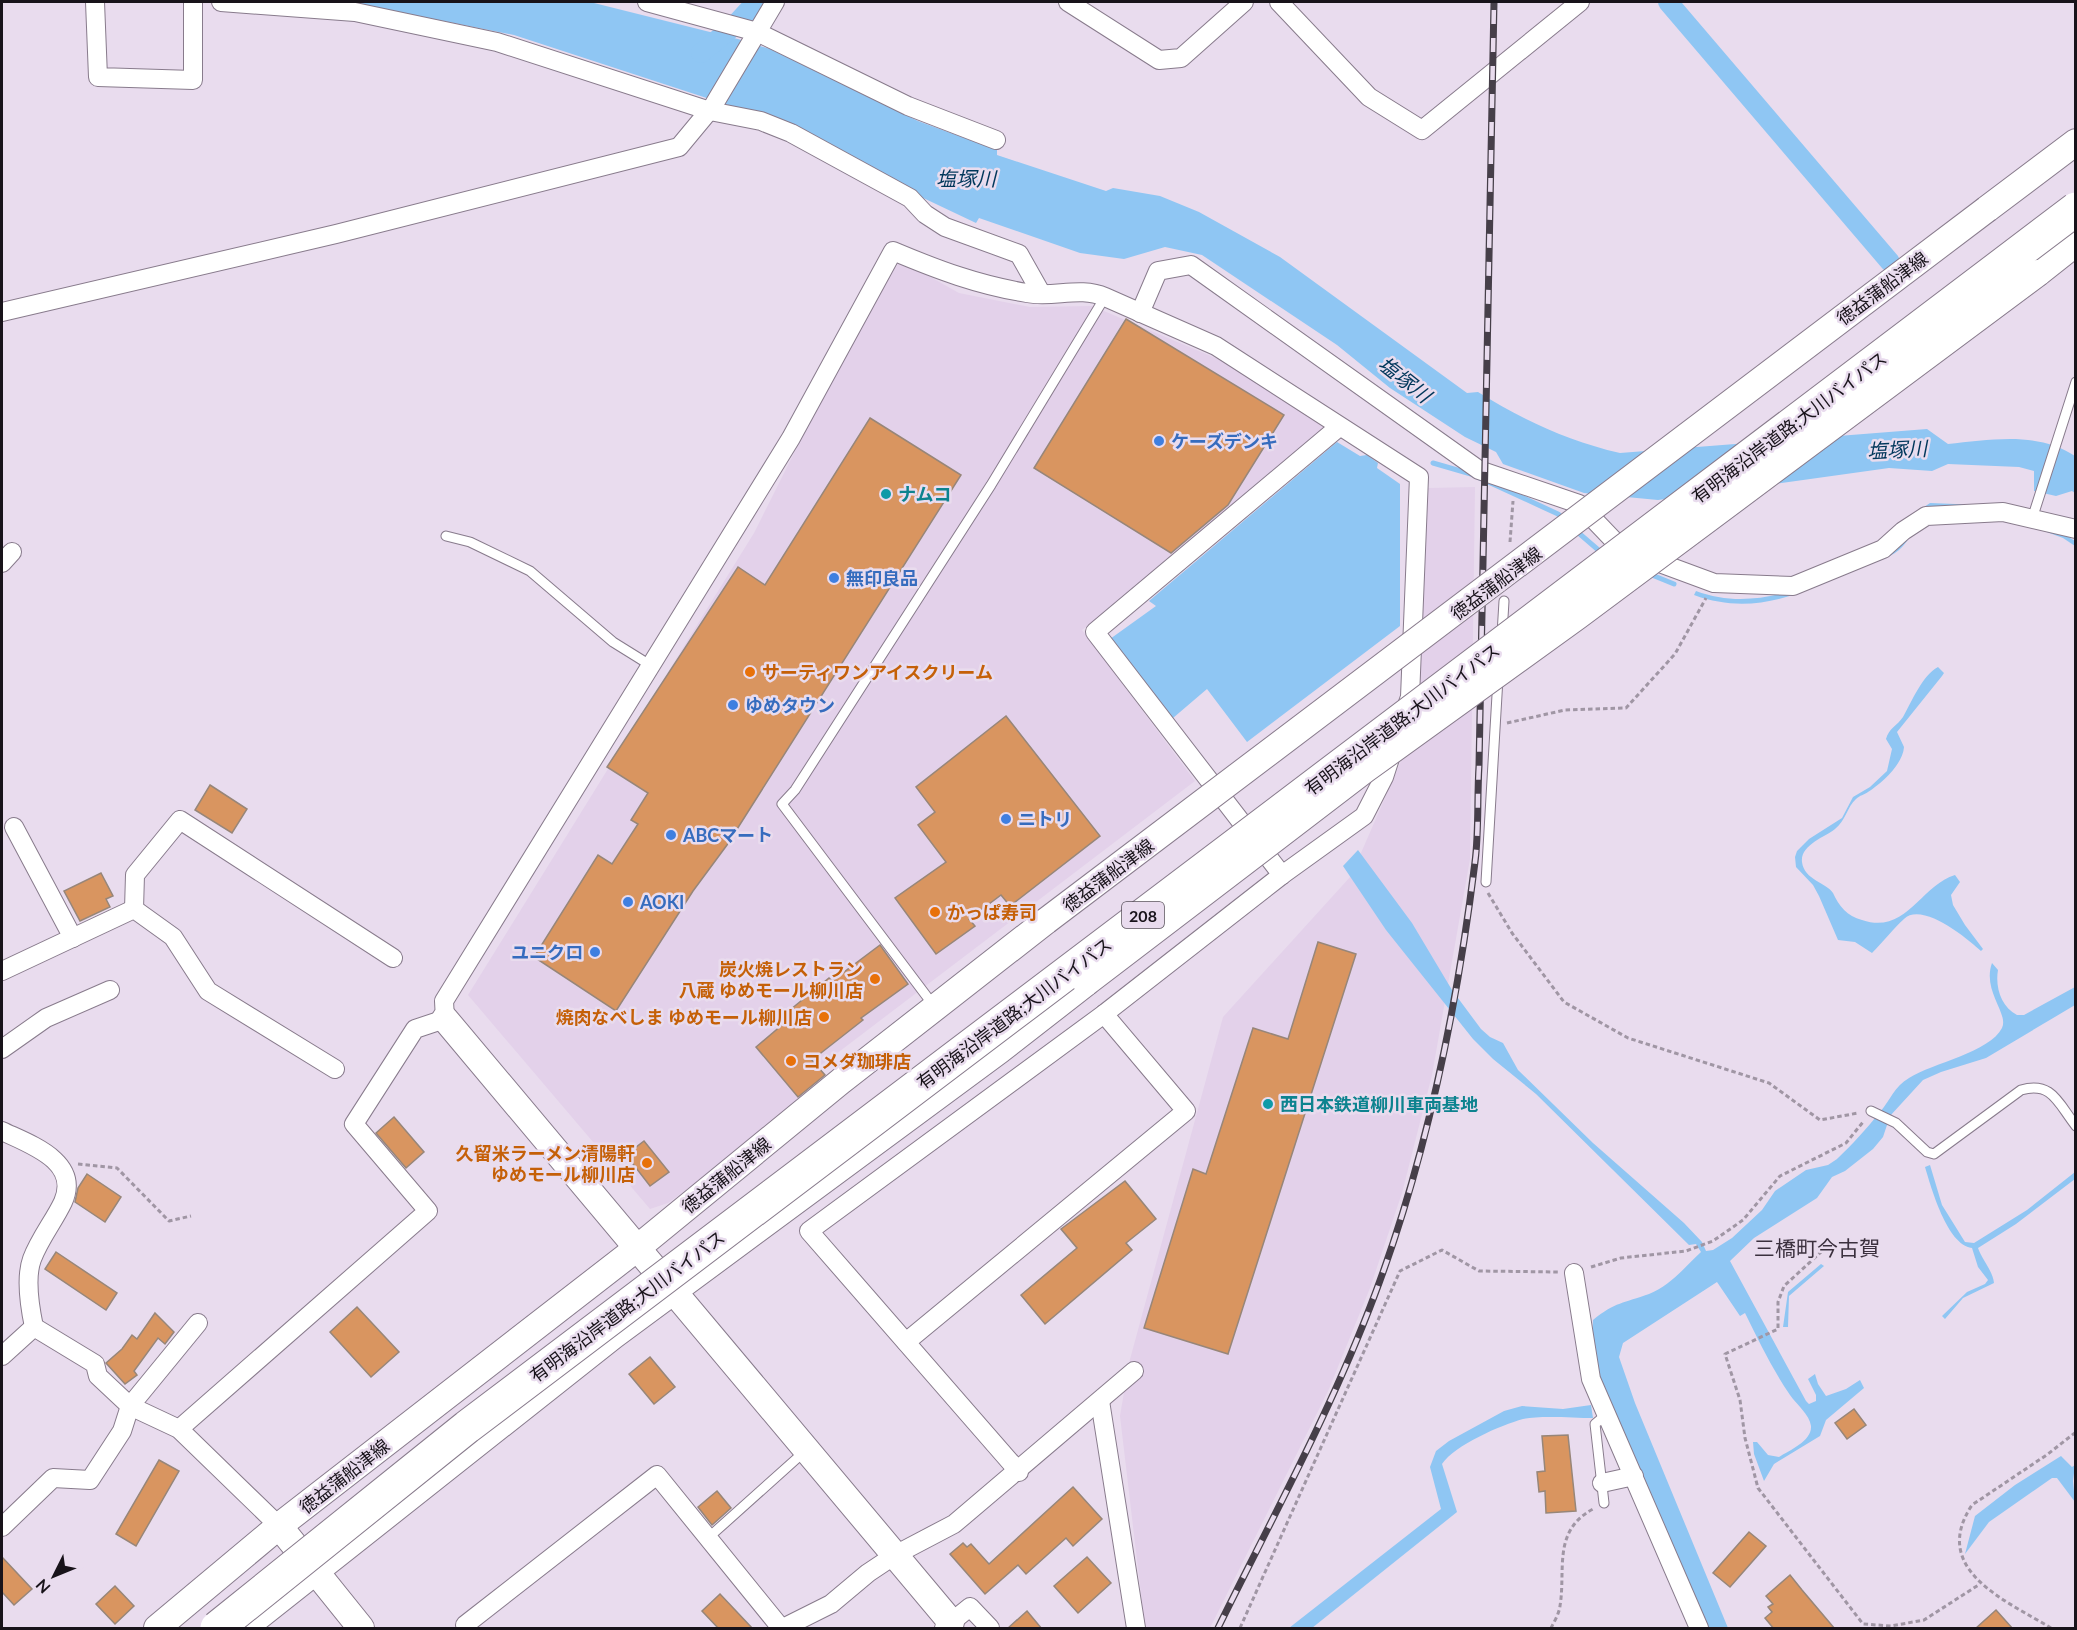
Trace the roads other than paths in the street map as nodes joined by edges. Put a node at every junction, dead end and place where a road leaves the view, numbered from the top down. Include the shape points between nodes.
1 (95, 2) edge
2 (193, 2) edge
3 (221, 2) edge
4 (647, 2) edge
5 (775, 2) edge
6 (1068, 2) edge
7 (1244, 2) edge
8 (1279, 2) edge
9 (1580, 2) edge
10 (757, 32) junction
11 (712, 108) junction
12 (996, 140) dead end
13 (2076, 142) edge
14 (2076, 209) edge
15 (2076, 243) edge
16 (1041, 293) junction
17 (1105, 297) junction
18 (2, 312) edge
19 (1140, 313) junction
20 (2076, 382) edge
21 (1339, 427) junction
22 (2032, 519) junction
23 (2076, 529) edge
24 (446, 536) dead end
25 (1504, 601) dead end
26 (650, 665) junction
27 (14, 827) dead end
28 (1282, 875) junction
29 (1486, 882) road end
30 (134, 909) junction
31 (73, 938) junction
32 (393, 958) dead end
33 (2, 971) edge
34 (110, 990) dead end
35 (935, 1008) junction
36 (1104, 1014) junction
37 (445, 1019) junction
38 (2, 1049) edge
39 (335, 1069) dead end
40 (1871, 1111) road end
41 (2076, 1126) edge
42 (2, 1131) edge
43 (878, 1139) junction
44 (900, 1164) junction
45 (636, 1249) junction
46 (1574, 1272) road end
47 (675, 1293) junction
48 (198, 1323) dead end
49 (34, 1327) junction
50 (906, 1342) junction
51 (2, 1356) edge
52 (1134, 1371) dead end
53 (1100, 1401) junction
54 (130, 1406) junction
55 (1607, 1414) junction
56 (179, 1429) junction
57 (807, 1450) junction
58 (1019, 1472) junction
59 (1634, 1476) junction
60 (1602, 1484) junction
61 (1604, 1503) road end
62 (279, 1526) junction
63 (2, 1527) edge
64 (708, 1538) junction
65 (895, 1555) junction
66 (315, 1569) junction
67 (947, 1625) edge
68 (157, 1629) edge
69 (217, 1629) edge
70 (244, 1629) edge
71 (361, 1629) edge
72 (468, 1629) edge
73 (782, 1629) edge
74 (990, 1629) edge
75 (1136, 1629) edge
76 (1699, 1629) edge

1 - 2 street via 98,77 194,80
3 - 11 street via 355,12 497,42
4 - 10 street
5 - 10 street
6 - 7 street via 1159,60 1181,58
8 - 9 street via 1369,97 1422,130
10 - 11 street
10 - 12 street via 908,106
11 - 16 street via 791,133 910,198 945,227 1019,254
11 - 18 street via 679,147 336,234
13 - 35 main road, 徳益蒲船津線, bridge
14 - 69 highway, 有明海沿岸道路;大川バイパス / 208, bridge via 467,1427
15 - 43 main road, bridge via 1578,616 1366,768
16 - 17 street via 1091,291
16 - 26 street via 960,279 893,250 791,438
17 - 19 street
17 - 35 lane via 868,680 782,804
19 - 21 street via 1216,346
19 - 22 street via 1158,271 1191,265 1479,470 1579,504 1622,549 1714,583 1793,586 1883,549 1926,516 2003,512
20 - 22 lane
21 - 28 street via 1419,477 1410,697 1384,777 1364,816
21 - 28 street via 1095,632
22 - 23 street
24 - 26 lane via 470,542 530,571 613,642
25 - 29 lane
26 - 37 street via 444,1001
27 - 31 street
28 - 36 street
30 - 31 street
30 - 32 street via 135,875 180,820
30 - 39 street via 173,937 208,991
31 - 33 street
34 - 38 street via 46,1018
35 - 45 main road, 徳益蒲船津線
36 - 44 street
36 - 50 street via 1186,1110
37 - 45 main road
37 - 56 street via 415,1029 354,1124 428,1211
40 - 41 lane via 1896,1123 1934,1154 2021,1090 2037,1086 2047,1089
42 - 49 street via 49,1154 61,1168 67,1186 63,1202 31,1261 30,1307
43 - 44 street
43 - 47 main road
44 - 50 street via 809,1231
45 - 47 main road
45 - 62 main road, 徳益蒲船津線
46 - 55 street via 1591,1379
47 - 57 main road
47 - 66 main road via 613,1336
48 - 54 street
49 - 51 street
49 - 54 street via 95,1364 98,1376
50 - 58 street
52 - 53 street
53 - 58 street
53 - 75 street
54 - 56 street
54 - 63 street via 122,1431 90,1480 53,1478
55 - 59 street
55 - 60 lane via 1595,1424
56 - 62 street
57 - 64 lane
57 - 65 main road
58 - 65 street via 954,1524
59 - 60 street
59 - 76 street
60 - 61 lane
62 - 66 main road
62 - 68 main road, 徳益蒲船津線
64 - 72 street via 657,1475 465,1625
64 - 73 street
65 - 67 main road
65 - 73 street via 831,1604
66 - 70 main road
66 - 71 main road
67 - 74 street via 970,1606

